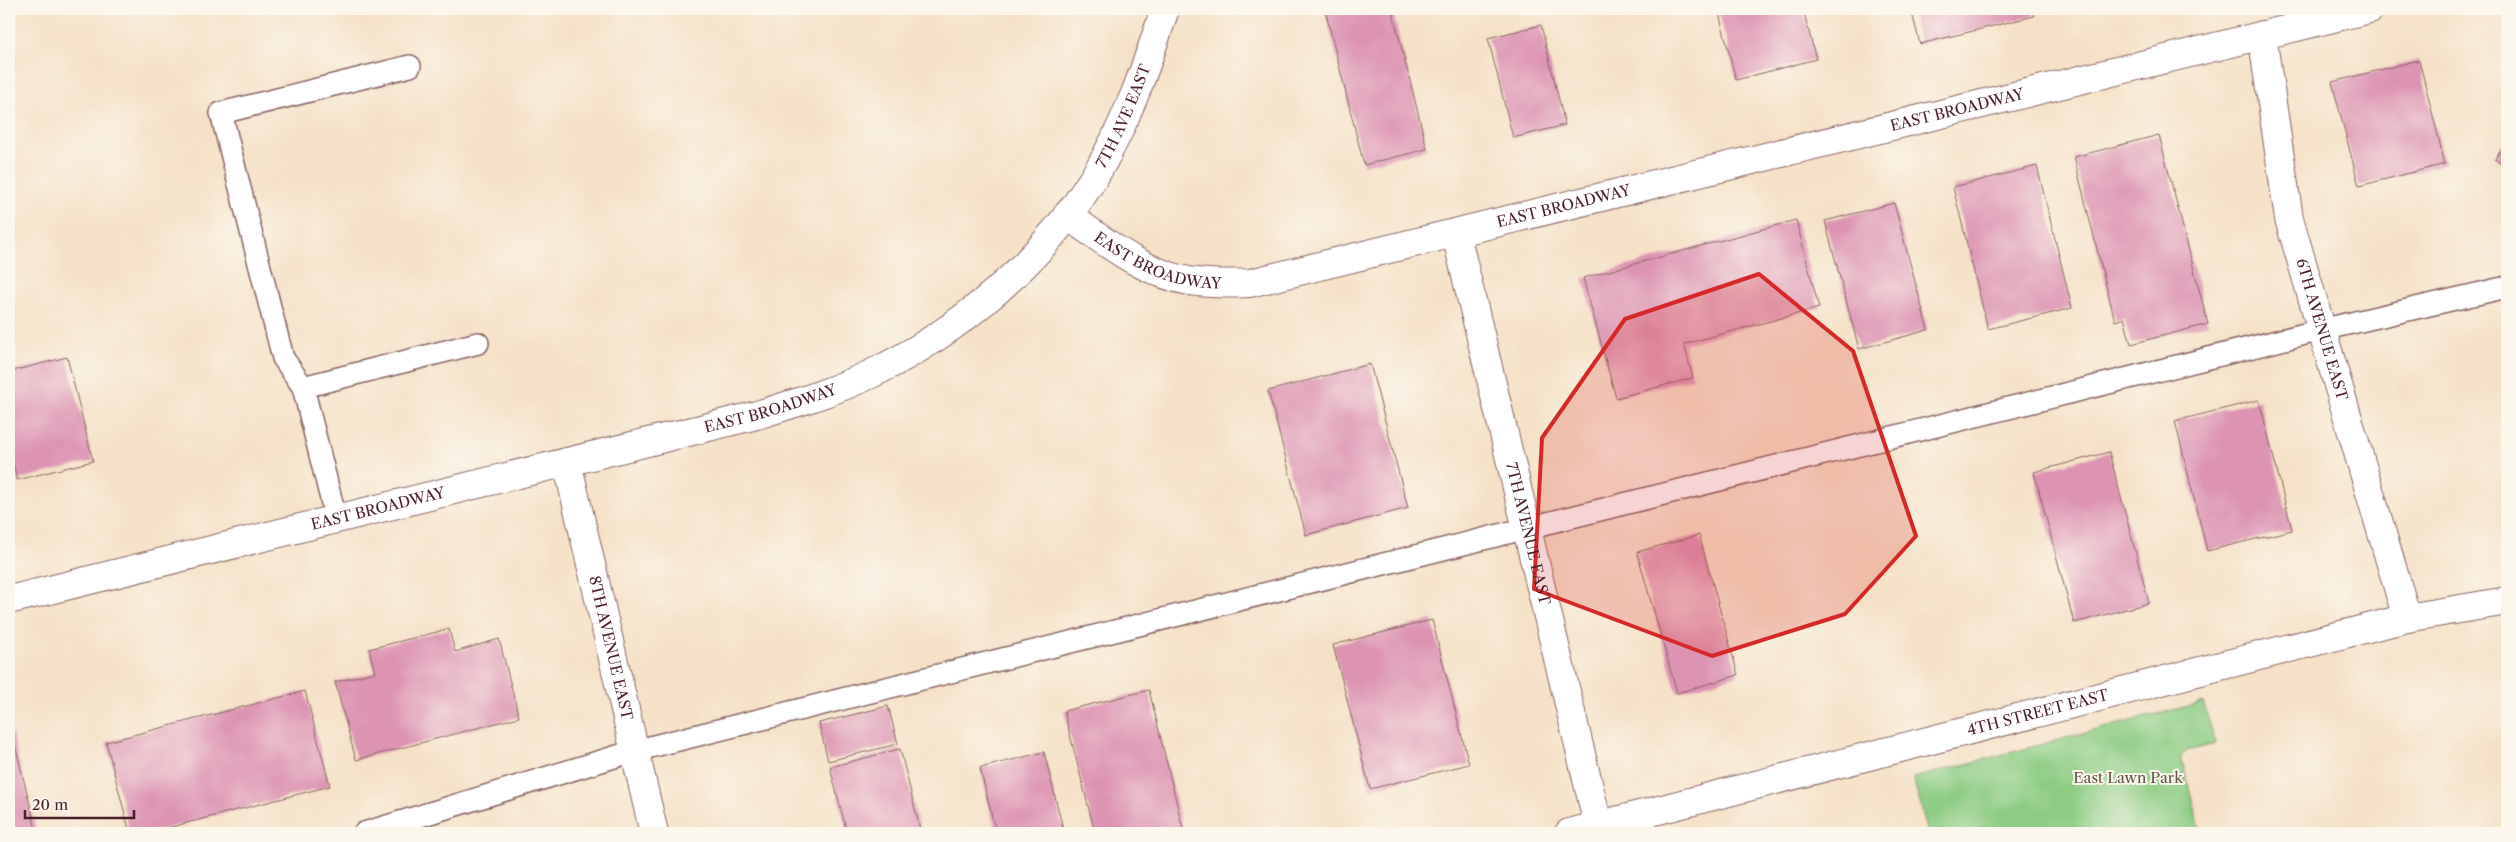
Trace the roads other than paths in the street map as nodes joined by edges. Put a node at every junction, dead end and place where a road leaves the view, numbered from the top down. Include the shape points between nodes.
1 (1165, 9) edge
2 (2370, 9) edge
3 (2262, 35) junction
4 (410, 66) dead end
5 (1067, 215) junction
6 (1456, 234) junction
7 (2507, 287) edge
8 (2321, 330) junction
9 (478, 343) dead end
10 (303, 387) junction
11 (567, 462) junction
12 (336, 519) junction
13 (1527, 527) junction
14 (9, 600) edge
15 (2507, 601) edge
16 (2407, 618) junction
17 (634, 751) junction
18 (1599, 829) edge
19 (364, 833) edge
20 (654, 833) edge
21 (1569, 833) edge

1 - 5 main road, 7TH AVE EAST via 1127,112 1093,178
2 - 3 main road, EAST BROADWAY
3 - 6 main road, EAST BROADWAY
3 - 8 main road, 6TH AVENUE EAST via 2289,219
4 - 10 lane via 221,113 282,358
5 - 6 main road, EAST BROADWAY via 1124,255 1154,270 1186,280 1216,284 1250,283
5 - 11 main road, EAST BROADWAY via 1029,260 982,302 928,343 871,374 812,398 757,415
6 - 13 main road, 7TH AVENUE EAST
7 - 8 lane
8 - 13 lane
8 - 16 main road, 6TH AVENUE EAST
9 - 10 lane
10 - 12 lane
11 - 12 main road, EAST BROADWAY
11 - 17 main road, 8TH AVENUE EAST
12 - 14 main road, EAST BROADWAY
13 - 17 lane
13 - 18 main road, 7TH AVENUE EAST
15 - 16 main road, 4TH STREET EAST
16 - 18 main road, 4TH STREET EAST
17 - 19 lane
17 - 20 main road, 8TH AVENUE EAST
18 - 21 main road, 4TH STREET EAST

